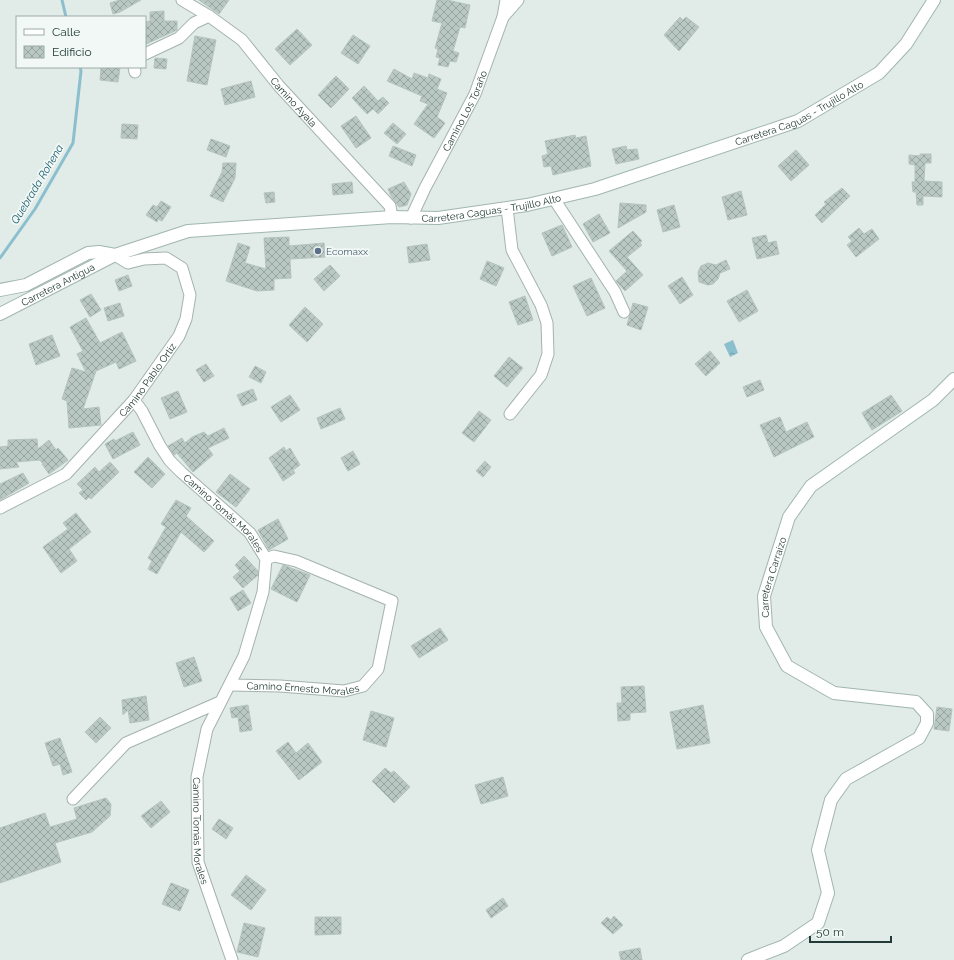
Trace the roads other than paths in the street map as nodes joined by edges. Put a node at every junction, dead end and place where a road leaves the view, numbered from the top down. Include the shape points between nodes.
1 (182, 0) edge
2 (506, 0) edge
3 (518, 0) edge
4 (934, 0) edge
5 (209, 16) junction
6 (503, 18) junction
7 (146, 54) edge
8 (554, 199) junction
9 (507, 208) junction
10 (392, 217) junction
11 (411, 218) junction
12 (115, 255) junction
13 (0, 290) edge
14 (624, 312) dead end
15 (0, 314) edge
16 (954, 379) edge
17 (134, 400) junction
18 (510, 414) dead end
19 (0, 508) edge
20 (266, 559) junction
21 (230, 686) junction
22 (220, 702) junction
23 (73, 799) dead end
24 (232, 960) edge
25 (748, 960) edge

1 - 5 street, Camino Ayala
2 - 6 street, Camino Los Toraño
3 - 6 street
4 - 8 street, Carretera Caguas - Trujillo Alto via 906,44 879,73 798,121 595,189
5 - 7 street via 194,23 179,38
5 - 10 street, Camino Ayala via 242,40 280,86 390,206
6 - 11 street, Camino Los Toraño via 475,94
8 - 9 street, Carretera Caguas - Trujillo Alto
8 - 14 street via 615,292
9 - 11 street, Carretera Caguas - Trujillo Alto via 438,218
9 - 18 street via 512,250 541,305 546,323 548,354 541,375
10 - 11 street, Carretera Caguas - Trujillo Alto
10 - 12 street, Carretera Caguas - Trujillo Alto via 188,231
12 - 13 street, Carretera Caguas - Trujillo Alto via 88,253 26,286
12 - 15 street, Carretera Antigua
12 - 17 street, Camino Pablo Ortiz via 128,263 166,258 182,268 190,295 186,319 179,336
16 - 25 street, Carretera Carraízo via 933,400 811,486 789,517 782,536 764,596 766,627 787,666 834,693 916,702 928,714 919,738 846,779 831,800 818,850 828,893 818,923 784,946
17 - 19 street, Camino Pablo Ortiz via 66,474
17 - 20 street, Camino Tomás Morales via 170,461 250,533
20 - 21 street, Camino Tomás Morales via 263,592 244,656
20 - 21 street, Camino Ernesto Morales via 274,556 296,561 392,601 378,669 363,686 344,691 280,686
21 - 22 street, Camino Tomás Morales
22 - 23 street via 126,743
22 - 24 street, Camino Tomás Morales via 207,729 197,777 198,862

